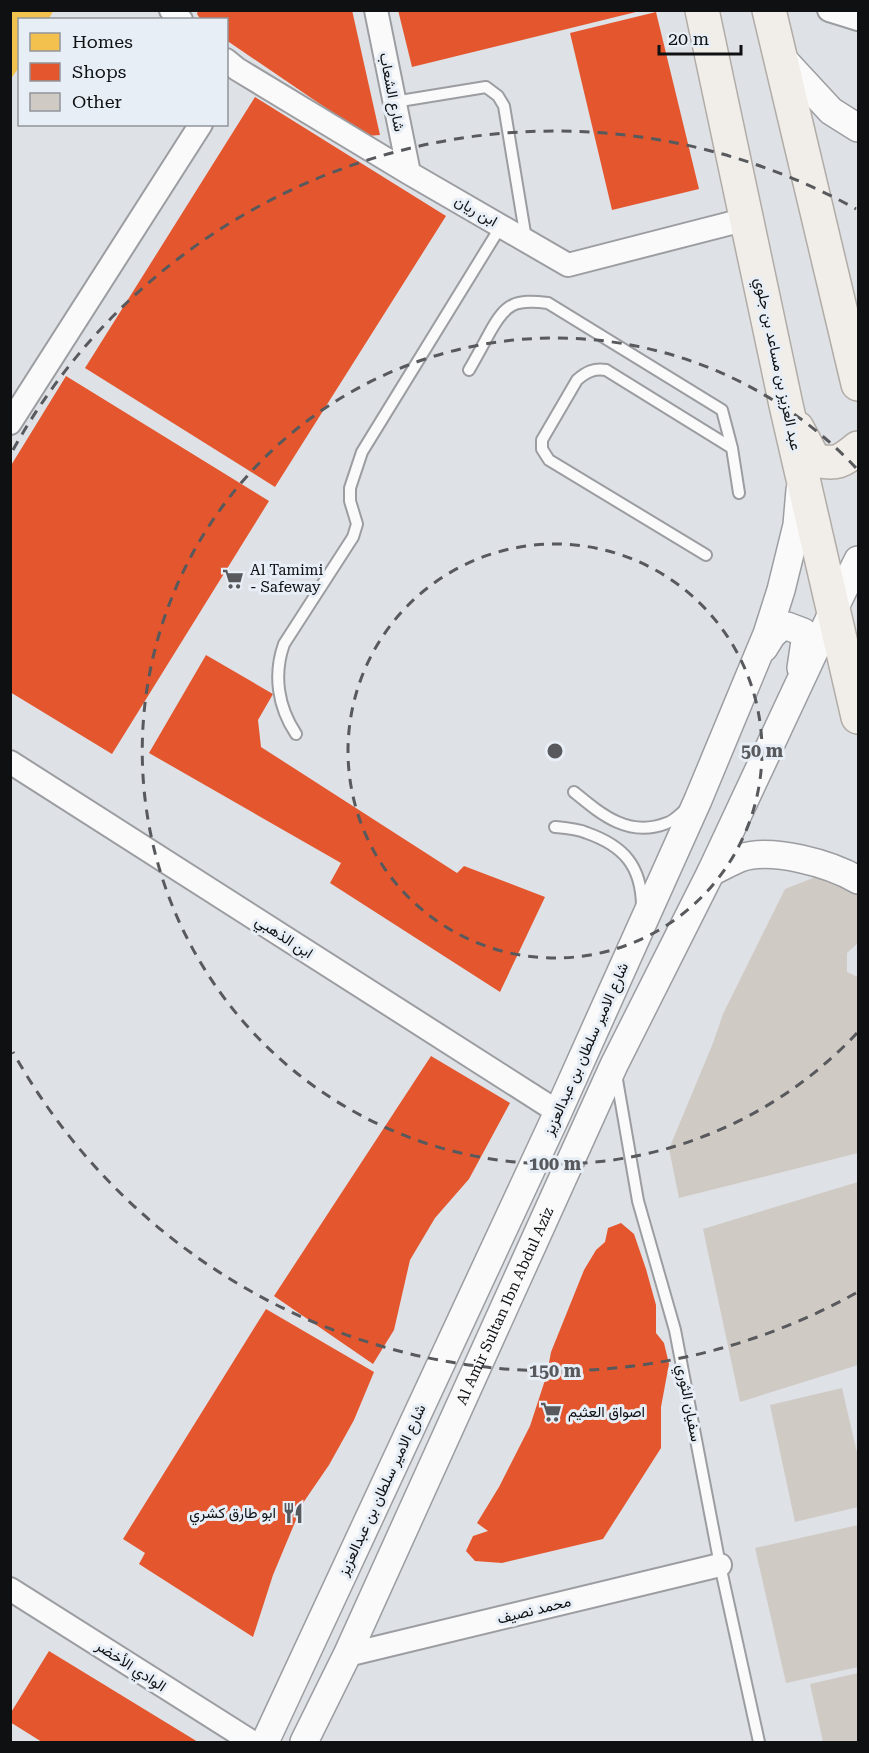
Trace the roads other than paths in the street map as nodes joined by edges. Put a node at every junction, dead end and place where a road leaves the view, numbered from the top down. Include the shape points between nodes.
1 (376, 10) edge
2 (702, 10) edge
3 (769, 10) edge
4 (829, 10) edge
5 (858, 19) edge
6 (781, 57) junction
7 (230, 71) edge
8 (394, 102) junction
9 (200, 126) edge
10 (858, 128) edge
11 (409, 173) junction
12 (747, 219) junction
13 (501, 226) junction
14 (526, 240) junction
15 (469, 370) dead end
16 (858, 384) edge
17 (786, 405) junction
18 (10, 423) edge
19 (732, 448) junction
20 (858, 448) edge
21 (801, 471) junction
22 (738, 493) dead end
23 (706, 555) dead end
24 (858, 560) edge
25 (834, 609) junction
26 (858, 648) edge
27 (756, 664) junction
28 (799, 684) junction
29 (857, 711) edge
30 (296, 734) dead end
31 (10, 762) edge
32 (574, 792) dead end
33 (698, 800) junction
34 (555, 827) dead end
35 (711, 873) junction
36 (858, 880) edge
37 (643, 924) junction
38 (615, 1065) junction
39 (558, 1112) junction
40 (720, 1565) junction
41 (14, 1598) edge
42 (347, 1654) junction
43 (252, 1743) edge
44 (265, 1743) edge
45 (304, 1743) edge
46 (759, 1743) edge

1 - 8 street, شارع الشعاب
2 - 12 main road, عبد العزيز بن مساعد بن جلوي
3 - 6 main road
4 - 5 street
6 - 10 street via 831,111
6 - 16 main road
7 - 11 street, ابن ريان
8 - 11 street, شارع الشعاب
8 - 14 lane via 486,87 498,96 504,106
9 - 18 street
11 - 13 street, ابن ريان
12 - 14 street, ابن ريان via 568,265
12 - 17 main road, عبد العزيز بن مساعد بن جلوي
13 - 14 street, ابن ريان
13 - 30 lane via 362,452 350,488 357,524 353,537 284,644 279,658 278,692
15 - 19 lane via 500,313 519,303 548,303 722,410
17 - 20 main road via 814,460 832,464
17 - 21 main road, عبد العزيز بن مساعد بن جلوي
19 - 22 lane
19 - 23 lane via 606,370 598,369 577,380 542,440 549,460
21 - 25 main road, عبد العزيز بن مساعد بن جلوي
21 - 27 street, شارع الامير سلطان بن عبدالعزيز via 797,525 781,590
24 - 25 street, Al Amir Sultan Ibn Abdul Aziz
25 - 28 street, Al Amir Sultan Ibn Abdul Aziz
25 - 29 main road, عبد العزيز بن مساعد بن جلوي
26 - 29 main road via 854,673
27 - 28 street via 781,627 802,632 805,648
27 - 33 street, شارع الامير سلطان بن عبدالعزيز
28 - 35 street, Al Amir Sultan Ibn Abdul Aziz
31 - 39 street, ابن الذهبي
32 - 33 lane via 596,811 624,826 642,829 669,823
33 - 37 street, شارع الامير سلطان بن عبدالعزيز
34 - 37 lane via 587,832 628,858 637,871
35 - 36 street via 740,858 767,854 828,866
35 - 38 street, Al Amir Sultan Ibn Abdul Aziz
37 - 39 street, شارع الامير سلطان بن عبدالعزيز
38 - 40 lane, سفيان الثوري via 638,1201 675,1330
38 - 42 street, Al Amir Sultan Ibn Abdul Aziz
39 - 44 street, شارع الامير سلطان بن عبدالعزيز
40 - 42 street, محمد نصيف
40 - 46 lane, سفيان الثوري
41 - 43 street, الوادي الأخضر
42 - 45 street, Al Amir Sultan Ibn Abdul Aziz

